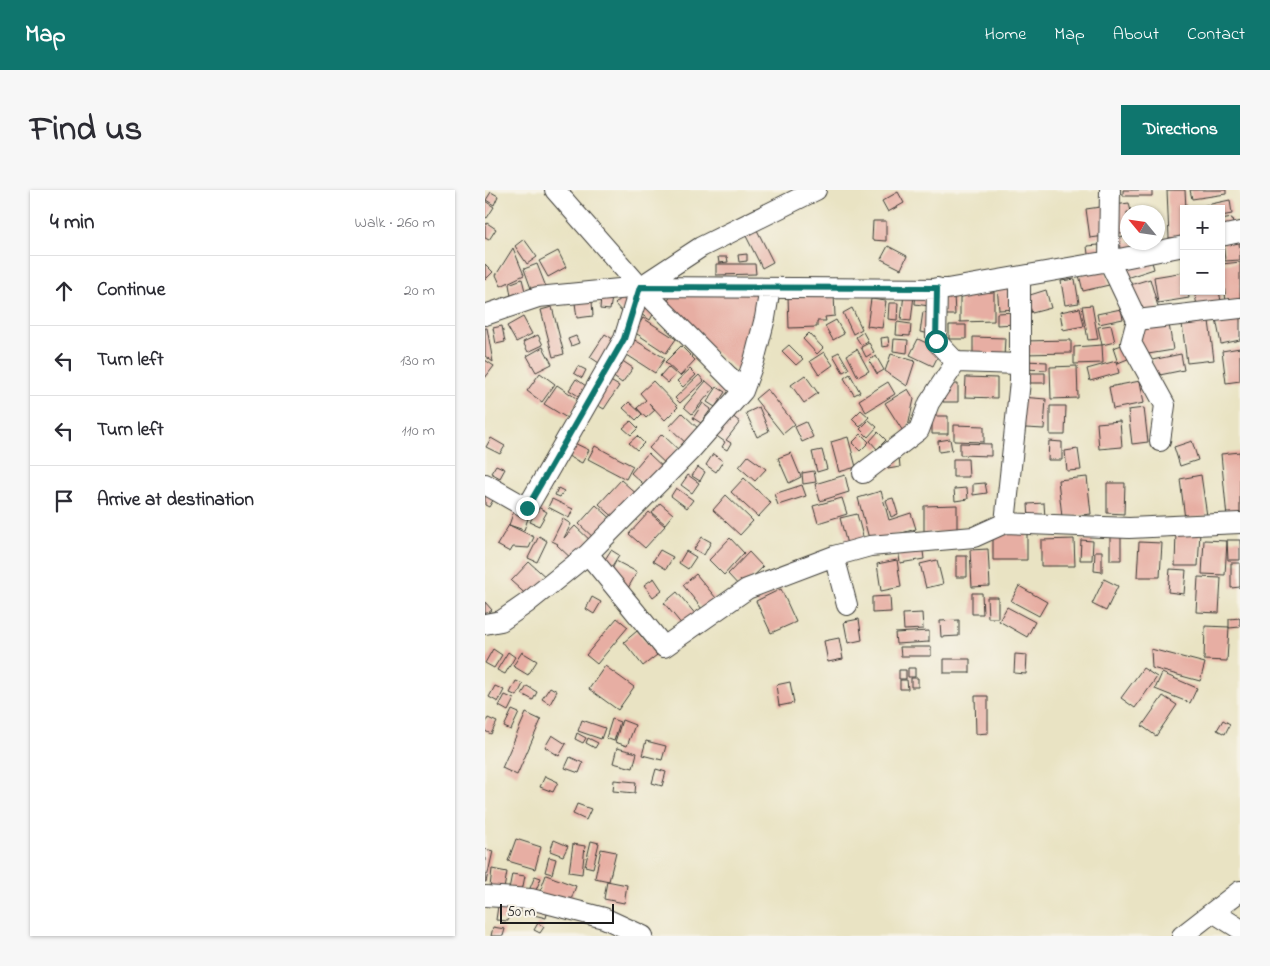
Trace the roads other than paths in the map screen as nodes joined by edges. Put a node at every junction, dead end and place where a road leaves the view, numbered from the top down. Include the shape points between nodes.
1 (555, 190) edge
2 (816, 190) edge
3 (1110, 190) edge
4 (1240, 232) edge
5 (1225, 235) edge
6 (1180, 247) edge
7 (1109, 261) junction
8 (1020, 277) junction
9 (640, 287) junction
10 (770, 288) junction
11 (937, 288) junction
12 (1240, 308) edge
13 (485, 316) edge
14 (1137, 320) junction
15 (955, 362) junction
16 (1020, 364) junction
17 (743, 391) junction
18 (1160, 441) dead end
19 (863, 473) dead end
20 (485, 484) edge
21 (1005, 523) junction
22 (1240, 523) edge
23 (588, 554) junction
24 (834, 556) junction
25 (847, 605) dead end
26 (485, 624) edge
27 (1240, 892) edge
28 (485, 896) edge
29 (1213, 912) junction
30 (1240, 929) edge
31 (616, 930) edge
32 (643, 936) edge
33 (1183, 936) edge

1 - 9 street
2 - 9 street via 701,247
3 - 7 street
4 - 5 street
6 - 7 street
7 - 8 street
7 - 14 street
8 - 11 street
8 - 16 street
9 - 10 street
9 - 13 street via 537,297
9 - 17 street
9 - 20 street via 624,339 527,508
10 - 11 street
10 - 17 street via 754,361
11 - 15 street via 936,341
12 - 14 street
14 - 18 street via 1131,344 1165,405
15 - 16 street
15 - 19 street via 929,402 919,430
16 - 21 street
17 - 23 street
21 - 22 street via 1129,528
21 - 24 street via 974,537 870,546
23 - 24 street via 664,647 747,588
23 - 26 street via 501,621
24 - 25 street
27 - 29 street
28 - 31 street via 531,899 604,918
29 - 30 street
29 - 33 street
31 - 32 street

